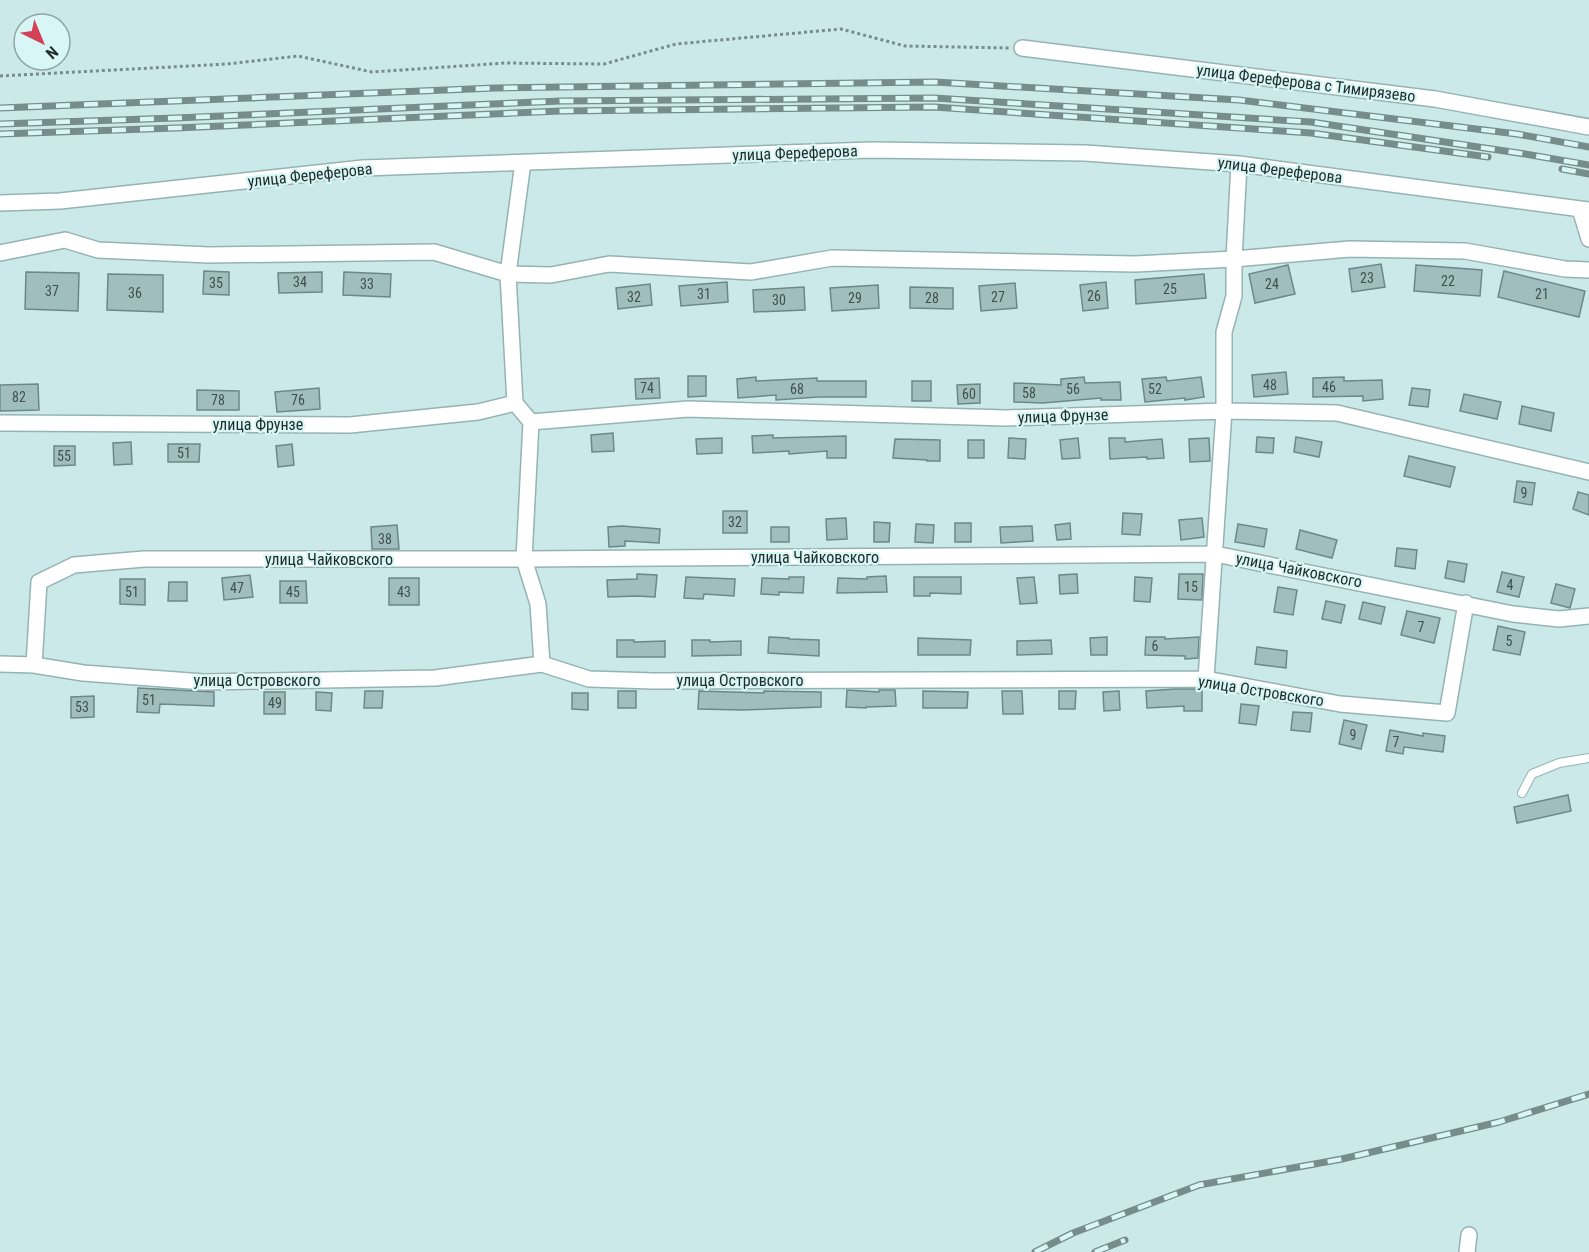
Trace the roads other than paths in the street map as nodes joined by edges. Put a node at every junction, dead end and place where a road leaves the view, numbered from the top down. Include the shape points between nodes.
1 (1022, 48) road end
2 (1589, 127) edge
3 (523, 162) junction
4 (1239, 164) junction
5 (0, 203) edge
6 (1585, 210) edge
7 (1589, 239) edge
8 (0, 253) edge
9 (1234, 259) junction
10 (1589, 270) edge
11 (508, 274) junction
12 (515, 403) junction
13 (1224, 411) junction
14 (531, 422) junction
15 (0, 423) edge
16 (1589, 472) edge
17 (1215, 554) junction
18 (524, 560) junction
19 (1466, 603) junction
20 (1589, 616) edge
21 (0, 664) edge
22 (542, 664) junction
23 (34, 665) junction
24 (1206, 679) junction
25 (1589, 758) edge
26 (1522, 793) dead end
27 (1469, 1234) dead end
28 (1467, 1252) edge

1 - 2 street, улица Фереферова с Тимирязево via 1435,99
3 - 4 street, улица Фереферова via 871,150 1085,153
3 - 5 street, улица Фереферова via 363,168 60,201
3 - 11 street
4 - 6 street, улица Фереферова
4 - 9 street
6 - 7 street
8 - 11 street via 65,240 98,250 209,255 434,252
9 - 10 street via 1350,249 1465,250
9 - 11 street via 1135,264 832,258 751,272 609,264 551,275
9 - 13 street via 1234,296 1224,332
11 - 12 street
12 - 14 street
12 - 15 street, улица Фрунзе via 478,412 351,425
13 - 14 street, улица Фрунзе via 1006,418 688,409
13 - 16 street, улица Фрунзе via 1337,413
13 - 17 street
14 - 18 street
17 - 18 street, улица Чайковского
17 - 19 street, улица Чайковского
17 - 24 street
18 - 22 street via 538,604
18 - 23 street, улица Чайковского via 144,559 74,565 39,582
19 - 20 street, улица Чайковского via 1559,619
19 - 24 street, улица Островского via 1447,713 1340,704
21 - 23 street, улица Островского
22 - 23 street, улица Островского via 435,678 204,682 83,673
22 - 24 street, улица Островского via 589,679 654,681
25 - 26 lane via 1559,763 1532,774
27 - 28 street

